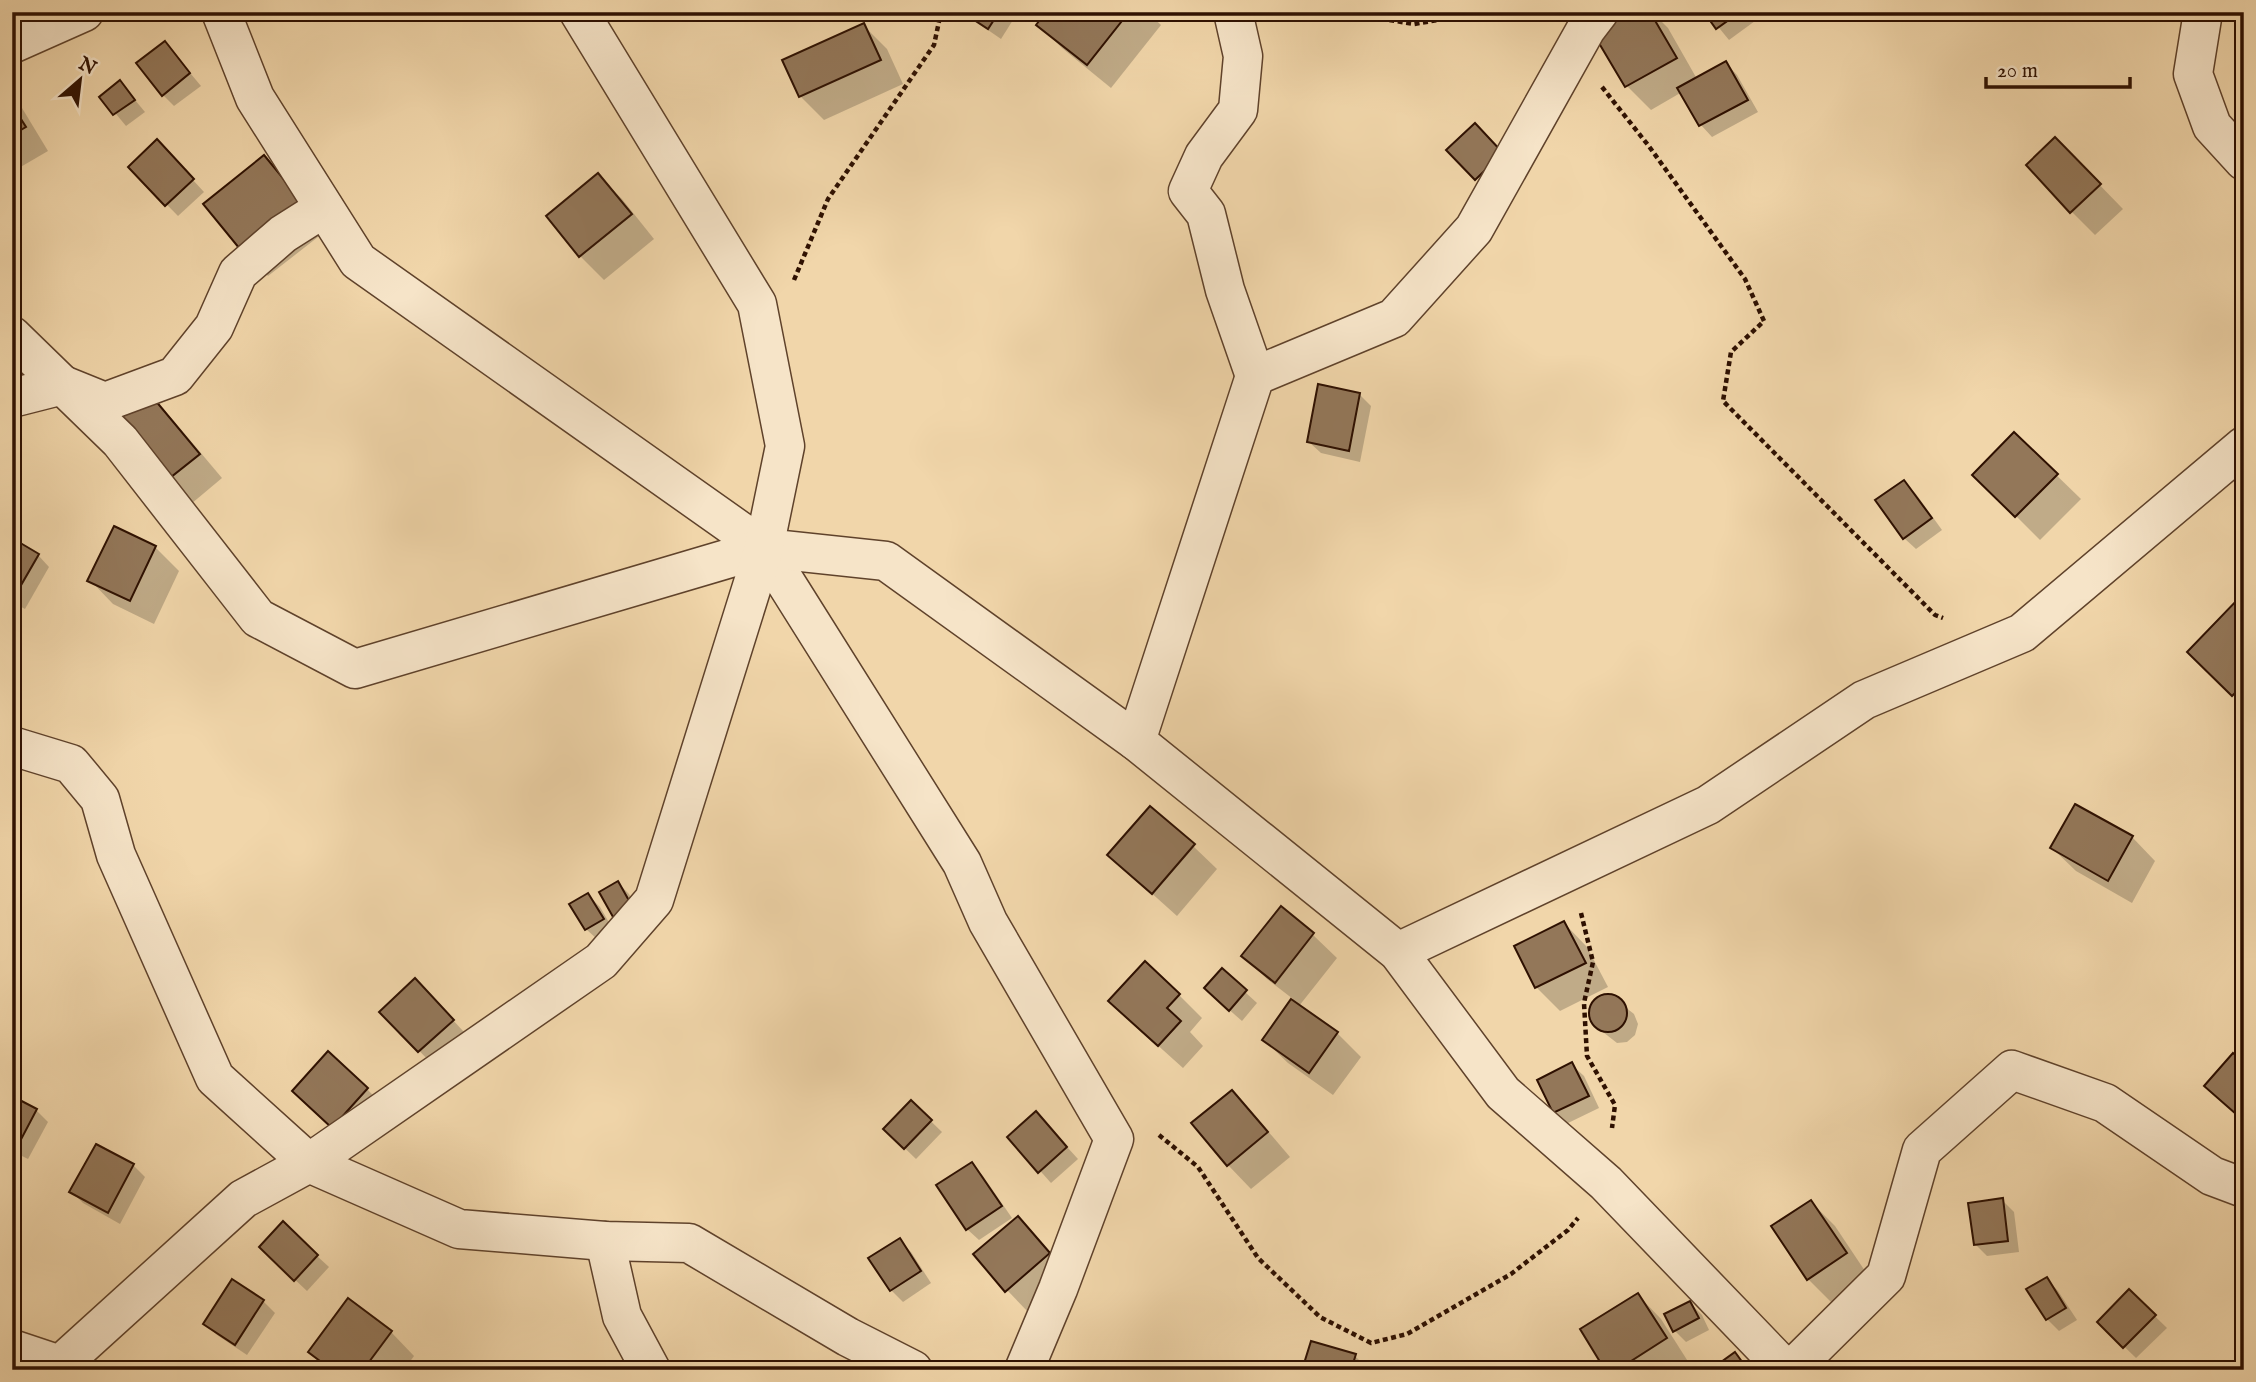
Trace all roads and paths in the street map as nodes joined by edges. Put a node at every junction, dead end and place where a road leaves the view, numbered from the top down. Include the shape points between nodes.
1 (84, 12) edge
2 (221, 12) edge
3 (579, 12) edge
4 (941, 12) edge
5 (1233, 12) edge
6 (1339, 12) edge
7 (2203, 12) edge
8 (1589, 27) edge
9 (12, 44) edge
10 (2244, 161) edge
11 (324, 208) junction
12 (792, 285) dead end
13 (12, 336) edge
14 (1255, 376) junction
15 (63, 385) junction
16 (12, 398) edge
17 (2244, 446) edge
18 (764, 548) junction
19 (1945, 619) dead end
20 (1136, 741) junction
21 (12, 746) edge
22 (1587, 863) junction
23 (1398, 952) junction
24 (1114, 1139) junction
25 (309, 1163) junction
26 (1606, 1183) junction
27 (2244, 1188) edge
28 (605, 1241) junction
29 (12, 1349) edge
30 (651, 1370) edge
31 (913, 1370) edge
32 (1024, 1370) edge
33 (1789, 1370) edge

1 - 9 street
2 - 11 street via 255,98
3 - 18 street via 757,304 785,446
4 - 12 path via 934,45 828,199
5 - 14 street via 1243,56 1238,110 1204,156 1188,191 1206,214 1225,290
6 - 8 path via 1414,24 1468,15 1555,15
7 - 10 street via 2193,74 2211,126
8 - 14 street via 1474,229 1394,318
8 - 19 path via 1601,85 1745,279 1765,321 1731,352 1723,401 1935,615
11 - 15 street via 283,234 238,273 214,327 175,376 105,402
11 - 18 street via 358,261
13 - 15 street
14 - 20 street
15 - 16 street
15 - 18 street via 120,441 258,618 355,669
17 - 22 street via 2022,633 1864,700 1708,805
18 - 20 street via 886,561
18 - 24 street via 962,863 995,934
18 - 25 street via 654,900 601,961
20 - 23 street
21 - 25 street via 71,764 100,799 117,855 215,1078
22 - 23 street
22 - 26 path via 1581,911 1593,962 1584,1003 1587,1056 1615,1105
23 - 26 street via 1503,1093
24 - 26 path via 1156,1133 1198,1167 1258,1258 1320,1317 1371,1343 1407,1334 1511,1274 1568,1230
24 - 32 street
25 - 28 street via 459,1229
25 - 29 street via 243,1199 60,1365
26 - 33 street
27 - 33 street via 2212,1176 2105,1103 2012,1070 1922,1150 1886,1276
28 - 30 street via 621,1316
28 - 31 street via 689,1243

